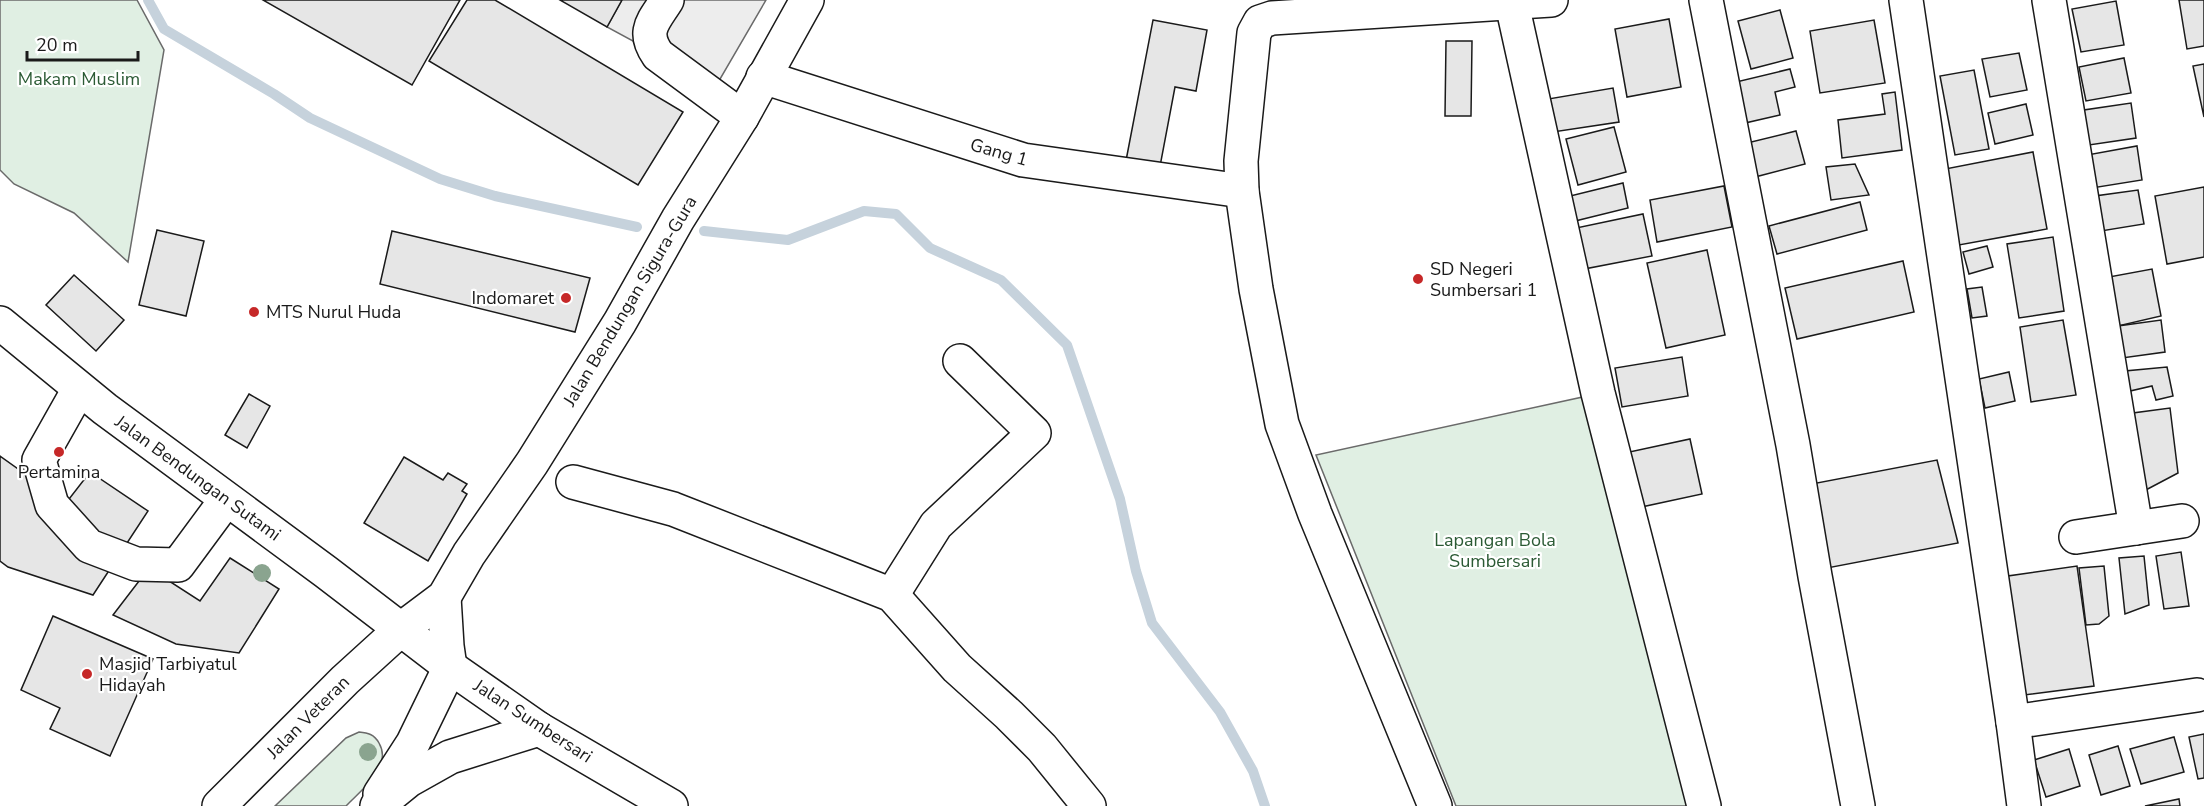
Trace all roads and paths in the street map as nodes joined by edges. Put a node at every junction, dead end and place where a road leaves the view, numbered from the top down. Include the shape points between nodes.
1 (667, 0) edge
2 (807, 0) edge
3 (1551, 0) edge
4 (1706, 0) edge
5 (1906, 0) edge
6 (2049, 0) edge
7 (1512, 4) junction
8 (1373, 6) edge
9 (763, 77) junction
10 (742, 117) junction
11 (1242, 191) junction
12 (0, 322) edge
13 (960, 361) dead end
14 (79, 389) junction
15 (573, 482) dead end
16 (226, 500) junction
17 (2182, 521) dead end
18 (2136, 528) junction
19 (2076, 537) dead end
20 (892, 595) junction
21 (444, 597) junction
22 (400, 630) junction
23 (450, 667) junction
24 (2197, 695) dead end
25 (2013, 722) junction
26 (539, 729) junction
27 (219, 806) edge
28 (372, 806) edge
29 (377, 806) edge
30 (671, 806) edge
31 (1089, 806) edge
32 (1435, 806) edge
33 (1704, 806) edge
34 (1858, 806) edge
35 (2024, 806) edge

1 - 10 street via 649,31 654,50
2 - 9 street, Jalan Bendungan Sigura-Gura
3 - 7 street
4 - 34 street via 1793,445
5 - 25 street
6 - 18 street
7 - 8 street
7 - 33 street via 1598,393
8 - 11 street via 1260,22 1254,33 1240,161
9 - 10 street, Jalan Bendungan Sigura-Gura
9 - 11 street, Gang 1 via 1023,160
10 - 21 street, Jalan Bendungan Sigura-Gura via 620,322
11 - 32 street via 1282,424
12 - 14 street, Jalan Bendungan Sutami
13 - 20 street via 1034,433 936,525
14 - 16 street, Jalan Bendungan Sutami
14 - 16 street via 39,460 52,505 89,546 136,564 178,565
15 - 20 street via 673,508
16 - 22 street, Jalan Bendungan Sutami
17 - 18 street
18 - 19 street
20 - 31 street via 957,668 1042,748
21 - 22 street, Jalan Veteran
21 - 23 street
22 - 23 street, Jalan Sumbersari
22 - 27 street, Jalan Veteran
23 - 26 street, Jalan Sumbersari
23 - 28 street via 413,743
24 - 25 street
25 - 35 street
26 - 29 street via 450,758 409,780
26 - 30 street, Jalan Sumbersari

